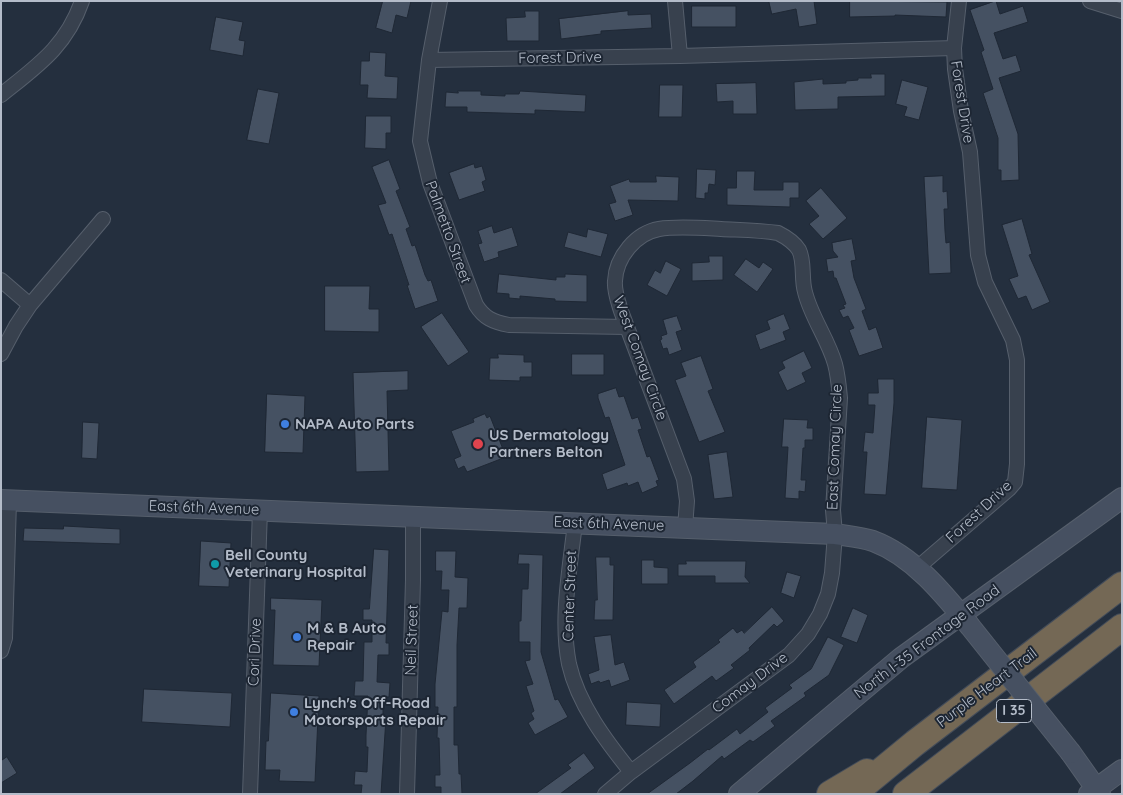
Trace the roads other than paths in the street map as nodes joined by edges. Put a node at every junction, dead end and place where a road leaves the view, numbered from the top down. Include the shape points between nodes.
1 (82, 1) edge
2 (440, 1) edge
3 (676, 1) edge
4 (959, 1) edge
5 (1090, 1) edge
6 (1122, 11) edge
7 (954, 48) junction
8 (680, 56) junction
9 (429, 60) junction
10 (1, 95) edge
11 (103, 219) dead end
12 (713, 229) joint
13 (1, 280) edge
14 (30, 305) junction
15 (627, 327) junction
16 (1, 354) edge
17 (1122, 498) edge
18 (5, 500) edge
19 (260, 510) junction
20 (414, 516) junction
21 (575, 523) junction
22 (685, 528) junction
23 (835, 534) junction
24 (916, 569) junction
25 (1122, 585) edge
26 (965, 620) junction
27 (1122, 627) edge
28 (1, 651) edge
29 (914, 743) junction
30 (970, 745) junction
31 (1122, 770) edge
32 (631, 772) junction
33 (1095, 792) edge
34 (250, 794) edge
35 (407, 794) edge
36 (605, 794) edge
37 (739, 794) edge
38 (830, 794) edge
39 (853, 794) edge
40 (906, 794) edge
41 (918, 794) edge

1 - 10 street via 68,32 50,55
2 - 9 street, Palmetto Street
3 - 8 street
4 - 7 street
5 - 6 street
7 - 8 street, Forest Drive
7 - 24 street, Forest Drive via 960,111 970,152 978,255 985,282 1013,340 1017,360 1017,464 1015,482 1009,489
8 - 9 street, Forest Drive
9 - 15 street, Palmetto Street via 420,132 422,155 452,247 481,314 494,322 508,325
11 - 14 street
12 - 15 street, West Comay Circle via 655,230 640,237 627,250 615,280
12 - 23 street, East Comay Circle via 778,233 795,245 801,256 804,290 835,362 838,380 840,407 832,510
13 - 14 street
14 - 16 street
15 - 22 street, West Comay Circle via 684,479 687,501
17 - 26 main road, North I-35 Frontage Road
18 - 19 main road, East 6th Avenue
18 - 28 street via 6,638
19 - 20 main road, East 6th Avenue
19 - 34 street, Cori Drive
20 - 21 main road, East 6th Avenue
20 - 35 street, Neil Street
21 - 22 main road, East 6th Avenue
21 - 32 street, Center Street via 567,590 569,663 583,701
22 - 23 main road, East 6th Avenue
23 - 24 main road, East 6th Avenue via 874,542
23 - 32 street, Comay Drive via 828,594 808,634 788,655
24 - 26 main road, East 6th Avenue
25 - 29 highway, Purple Heart Trail / I 35
26 - 33 main road, East 6th Avenue, bridge via 1071,753
26 - 37 main road, North I-35 Frontage Road via 901,658
27 - 30 highway, I 35
29 - 38 highway
29 - 39 highway, Purple Heart Trail / I 35
30 - 40 highway, I 35
30 - 41 highway
31 - 33 main road
32 - 36 street, Comay Drive

